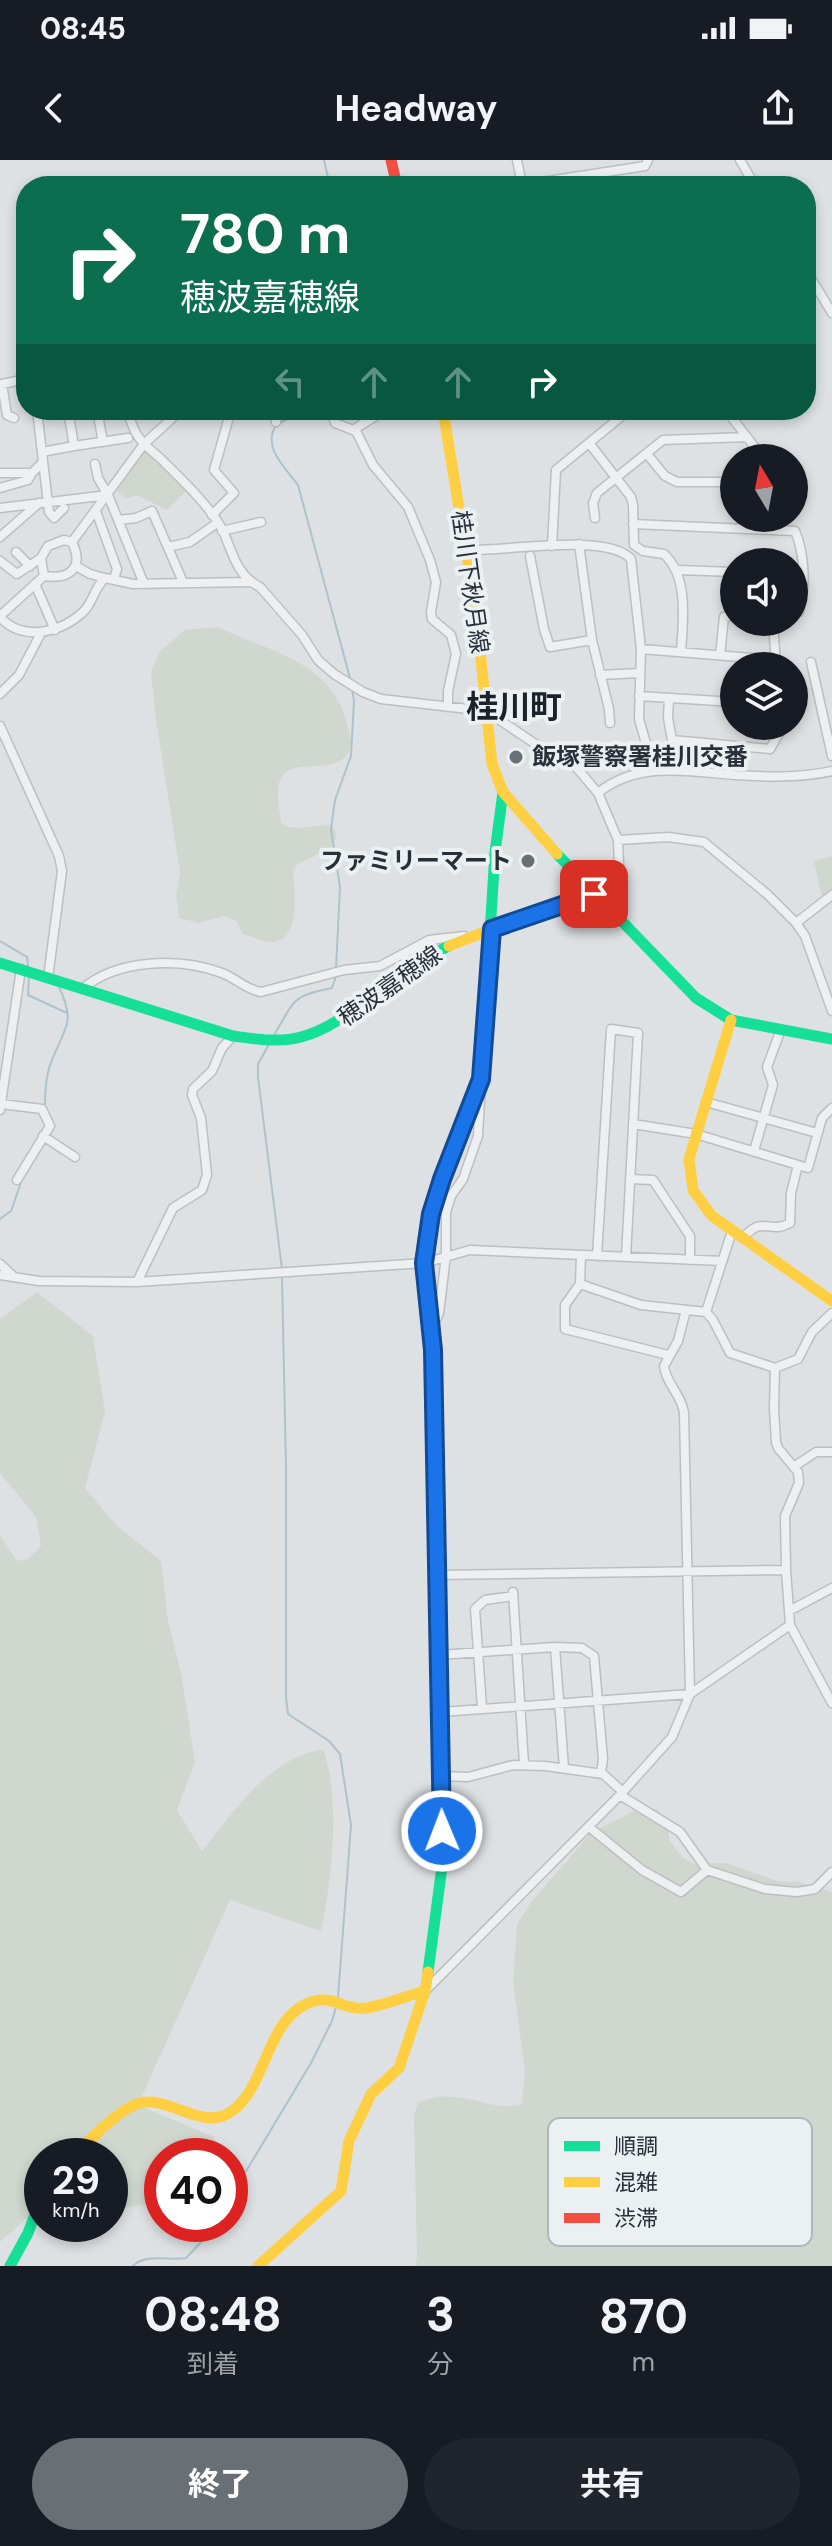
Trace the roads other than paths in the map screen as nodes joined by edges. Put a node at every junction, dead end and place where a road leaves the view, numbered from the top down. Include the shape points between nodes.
1 (648, 160) edge
2 (580, 176) edge
3 (816, 287) edge
4 (832, 313) edge
5 (16, 381) edge
6 (14, 418) dead end
7 (38, 420) edge
8 (70, 420) edge
9 (99, 420) edge
10 (131, 420) edge
11 (170, 420) edge
12 (228, 420) edge
13 (334, 420) edge
14 (369, 420) edge
15 (445, 420) edge
16 (617, 420) edge
17 (734, 420) edge
18 (355, 429) junction
19 (747, 437) junction
20 (128, 438) dead end
21 (103, 442) junction
22 (589, 443) junction
23 (144, 444) junction
24 (752, 444) edge
25 (74, 446) junction
26 (647, 454) junction
27 (43, 457) junction
28 (95, 464) dead end
29 (0, 473) edge
30 (32, 473) junction
31 (617, 478) junction
32 (720, 482) edge
33 (0, 488) edge
34 (108, 495) junction
35 (43, 503) junction
36 (0, 508) edge
37 (64, 508) dead end
38 (96, 511) junction
39 (595, 518) dead end
40 (119, 520) junction
41 (261, 522) dead end
42 (217, 523) junction
43 (633, 524) junction
44 (720, 527) edge
45 (790, 532) edge
46 (0, 537) edge
47 (72, 542) junction
48 (579, 544) junction
49 (552, 546) junction
50 (168, 547) junction
51 (798, 548) edge
52 (466, 550) junction
53 (16, 552) dead end
54 (530, 556) dead end
55 (41, 558) junction
56 (0, 561) edge
57 (30, 566) junction
58 (76, 566) junction
59 (678, 570) junction
60 (720, 572) edge
61 (44, 576) junction
62 (110, 578) junction
63 (183, 582) junction
64 (251, 582) junction
65 (35, 584) junction
66 (144, 584) junction
67 (0, 616) edge
68 (55, 630) junction
69 (41, 633) junction
70 (592, 640) junction
71 (641, 649) junction
72 (681, 652) junction
73 (720, 655) edge
74 (811, 662) dead end
75 (639, 673) junction
76 (600, 675) junction
77 (0, 694) edge
78 (639, 696) junction
79 (669, 698) junction
80 (720, 701) edge
81 (448, 707) junction
82 (486, 711) junction
83 (610, 723) dead end
84 (0, 726) edge
85 (775, 740) edge
86 (832, 756) edge
87 (654, 771) junction
88 (832, 771) edge
89 (503, 792) junction
90 (598, 793) junction
91 (618, 840) junction
92 (832, 895) edge
93 (596, 896) junction
94 (796, 923) junction
95 (492, 929) junction
96 (467, 936) junction
97 (0, 963) edge
98 (21, 969) junction
99 (48, 978) junction
100 (82, 989) junction
101 (832, 1011) edge
102 (731, 1020) junction
103 (780, 1032) junction
104 (233, 1036) junction
105 (832, 1039) edge
106 (481, 1079) junction
107 (706, 1102) junction
108 (1, 1104) edge
109 (832, 1108) edge
110 (0, 1110) edge
111 (764, 1118) junction
112 (633, 1124) junction
113 (817, 1133) junction
114 (696, 1134) junction
115 (43, 1136) junction
116 (754, 1151) junction
117 (75, 1157) dead end
118 (798, 1165) junction
119 (630, 1179) junction
120 (17, 1180) dead end
121 (732, 1231) junction
122 (743, 1238) junction
123 (446, 1256) junction
124 (581, 1256) junction
125 (597, 1256) junction
126 (626, 1257) junction
127 (690, 1260) junction
128 (722, 1261) junction
129 (424, 1263) junction
130 (0, 1264) edge
131 (0, 1275) edge
132 (12, 1275) junction
133 (137, 1282) junction
134 (580, 1284) junction
135 (832, 1301) edge
136 (686, 1310) junction
137 (706, 1312) junction
138 (832, 1313) edge
139 (430, 1322) junction
140 (668, 1355) junction
141 (775, 1368) junction
142 (832, 1452) edge
143 (795, 1466) junction
144 (687, 1570) junction
145 (786, 1570) junction
146 (436, 1575) junction
147 (832, 1588) edge
148 (789, 1611) junction
149 (790, 1625) junction
150 (555, 1647) junction
151 (517, 1650) junction
152 (478, 1653) junction
153 (439, 1655) junction
154 (690, 1694) junction
155 (598, 1700) junction
156 (560, 1703) junction
157 (832, 1703) edge
158 (521, 1705) junction
159 (482, 1708) junction
160 (441, 1712) junction
161 (524, 1764) junction
162 (564, 1768) junction
163 (601, 1773) junction
164 (441, 1776) junction
165 (622, 1794) junction
166 (589, 1827) junction
167 (707, 1870) junction
168 (832, 1872) edge
169 (425, 1991) junction
170 (93, 2138) edge
171 (24, 2240) edge
172 (10, 2266) edge
173 (258, 2266) edge

1 - 2 street via 645,166
3 - 4 street
5 - 6 street via 2,384 7,415
7 - 27 street
8 - 25 street
9 - 21 street
10 - 23 street
11 - 23 street
12 - 42 street via 214,470 234,493
13 - 18 street
14 - 18 street
15 - 52 street, 桂川下秋月線
16 - 22 street
17 - 19 street
18 - 81 street via 373,465 408,507 430,560 436,582 432,619 451,635 456,654
19 - 24 street
19 - 26 street via 663,440
20 - 21 street
21 - 25 street
22 - 31 street
22 - 49 street via 554,474
23 - 34 street
23 - 42 street
25 - 27 street
26 - 31 street
26 - 32 street via 677,482
27 - 30 street
27 - 35 street
28 - 34 street
29 - 30 street
30 - 33 street via 28,480
31 - 39 street via 594,498
31 - 43 street via 631,497
34 - 35 street
34 - 38 street
34 - 40 street
35 - 36 street
35 - 37 street via 54,518
35 - 46 street
38 - 47 street
38 - 62 street via 117,569
40 - 50 street via 152,511
40 - 66 street
41 - 42 street
42 - 50 street via 190,542
42 - 64 street
43 - 44 street
43 - 59 street via 637,548 664,554
45 - 51 street via 797,533
47 - 55 street via 55,542
47 - 58 street
48 - 49 street
48 - 70 street
48 - 71 street via 621,551 631,559
49 - 52 street
50 - 63 street
52 - 82 street, 桂川下秋月線
53 - 57 street
54 - 70 street via 550,647
55 - 57 street
55 - 61 street
56 - 57 street via 14,574
58 - 61 street via 58,577
58 - 62 street
59 - 60 street
59 - 72 street
61 - 65 street
62 - 66 street
62 - 68 street via 94,591 87,608
63 - 64 street
63 - 66 street
64 - 81 street via 334,674 381,699
65 - 67 street
65 - 68 street
67 - 69 street via 7,624
68 - 69 street
69 - 77 street via 19,675
70 - 76 street
71 - 72 street
71 - 75 street
72 - 73 street
74 - 86 street
75 - 76 street
75 - 78 street
76 - 83 street
78 - 79 street
78 - 87 street via 639,719
79 - 80 street
79 - 85 street via 672,740 770,749
81 - 82 street
82 - 89 street, 桂川下秋月線 via 492,764
82 - 90 street via 543,749 570,760
84 - 99 street via 62,871
87 - 88 street via 789,777
87 - 90 street via 610,782
89 - 93 street, 桂川下秋月線
89 - 95 street
90 - 91 street
91 - 93 street via 616,876
91 - 94 street via 699,839
92 - 94 street
93 - 95 street, 穂波嘉穂線
93 - 102 street, 桂川下秋月線 via 678,983
94 - 101 street
95 - 96 street, 穂波嘉穂線
95 - 106 street
96 - 100 street via 429,940 380,966 261,992 223,973 152,963 94,979
96 - 104 street, 穂波嘉穂線 via 410,966 335,1025 317,1033 261,1042
97 - 98 street, 穂波嘉穂線
98 - 99 street, 穂波嘉穂線
98 - 108 street
99 - 100 street, 穂波嘉穂線
100 - 104 street, 穂波嘉穂線
102 - 103 street
102 - 107 street
103 - 105 street
103 - 111 street via 767,1067 773,1085
104 - 133 street via 212,1071 193,1089 208,1164 202,1190 173,1208
106 - 123 street via 478,1136 446,1212
106 - 129 street via 434,1202
107 - 111 street
107 - 114 street
108 - 110 street
108 - 115 street via 42,1109 50,1126
109 - 113 street
111 - 113 street
111 - 116 street
112 - 114 street
112 - 119 street
112 - 125 street via 638,1033 611,1029
113 - 118 street via 808,1168
114 - 116 street
114 - 121 street via 688,1168 693,1191 704,1210
115 - 117 street
115 - 120 street
116 - 118 street
118 - 122 street via 790,1223 752,1227
119 - 126 street
119 - 127 street via 653,1180 690,1236
121 - 122 street
121 - 128 street
122 - 135 street
123 - 124 street via 483,1250
123 - 129 street
123 - 139 street via 439,1313
124 - 125 street
124 - 134 street
125 - 126 street
126 - 127 street
127 - 128 street
128 - 137 street
129 - 133 street
129 - 139 street
130 - 132 street
131 - 132 street
132 - 133 street via 39,1281
134 - 136 street via 641,1305
134 - 140 street via 565,1305 565,1329
136 - 137 street
136 - 140 street via 678,1341
137 - 141 street via 730,1353
138 - 141 street via 812,1332 798,1359
139 - 146 street
140 - 144 street via 665,1373 684,1413
141 - 143 street via 776,1442
142 - 143 street via 810,1455
143 - 145 street via 799,1483 785,1516
144 - 145 street
144 - 146 street
144 - 154 street
145 - 148 street
146 - 153 street
147 - 148 street
148 - 149 street
149 - 154 street
149 - 157 street
150 - 151 street
150 - 155 street via 592,1652
150 - 156 street
151 - 152 street
151 - 152 street via 513,1594 477,1605
151 - 158 street
152 - 153 street
152 - 159 street
153 - 160 street
154 - 155 street
154 - 165 street via 672,1737
155 - 156 street
155 - 163 street
156 - 158 street
156 - 162 street
158 - 159 street
158 - 161 street
159 - 160 street
160 - 164 street
161 - 162 street
161 - 164 street via 468,1777
162 - 163 street
163 - 165 street
164 - 169 street via 443,1859
165 - 166 street
165 - 167 street via 680,1832
166 - 167 street via 642,1870 681,1892
166 - 169 street
167 - 168 street via 765,1889 797,1892 815,1889
169 - 170 street via 365,2008 327,1999 305,2005 280,2030 243,2099 228,2115 218,2119 155,2100 139,2101
169 - 173 street via 399,2068 371,2094 349,2141 341,2191
171 - 172 street

